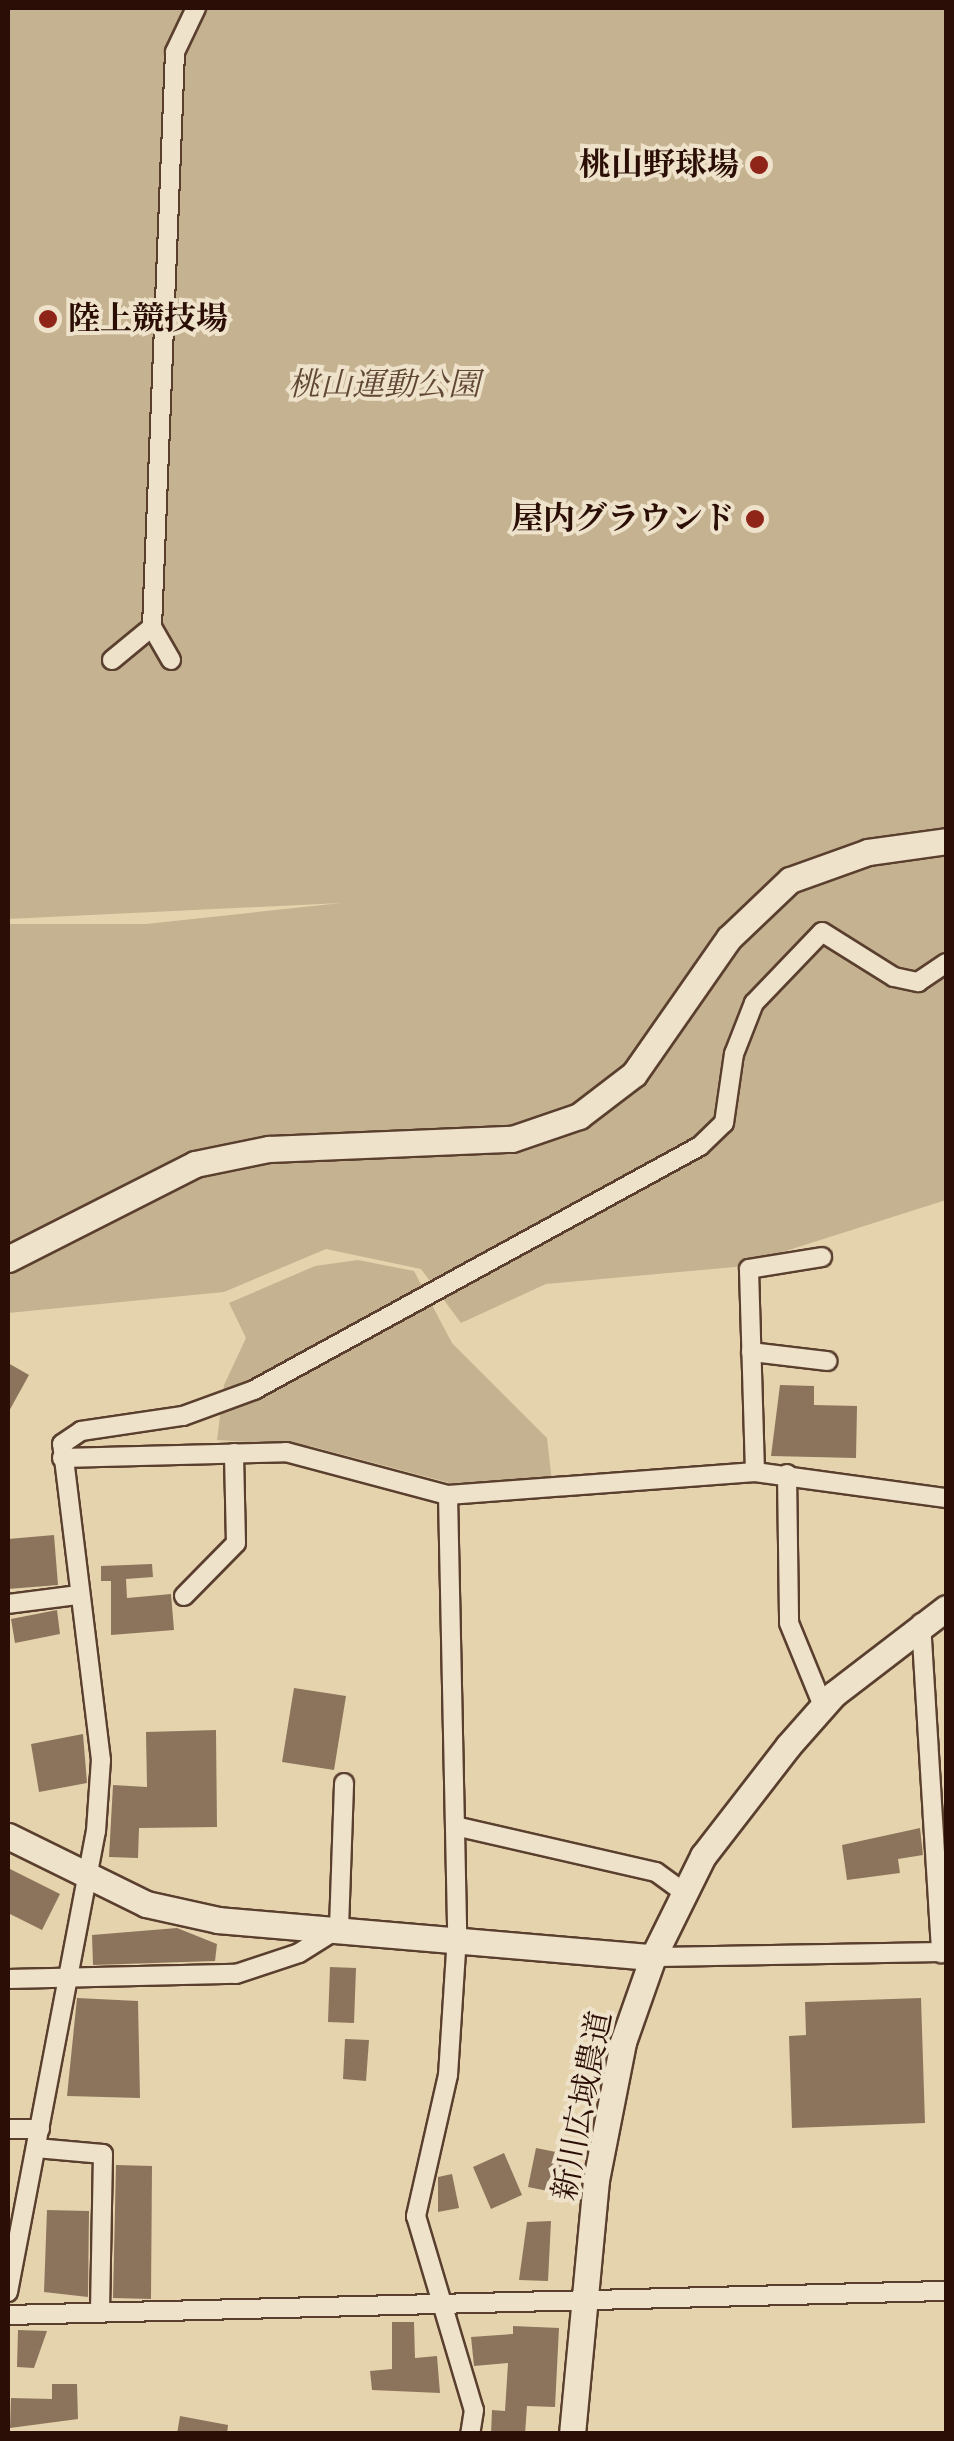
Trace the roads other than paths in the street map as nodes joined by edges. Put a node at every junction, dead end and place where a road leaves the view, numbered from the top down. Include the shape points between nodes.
1 (196, 8) edge
2 (152, 627) junction
3 (112, 660) dead end
4 (171, 660) dead end
5 (946, 841) edge
6 (946, 963) edge
7 (822, 1257) dead end
8 (8, 1259) edge
9 (752, 1352) junction
10 (826, 1361) dead end
11 (234, 1453) junction
12 (62, 1458) junction
13 (755, 1472) junction
14 (786, 1474) junction
15 (448, 1496) junction
16 (946, 1498) edge
17 (77, 1595) junction
18 (184, 1596) dead end
19 (8, 1604) edge
20 (946, 1608) edge
21 (921, 1623) junction
22 (823, 1706) junction
23 (344, 1783) dead end
24 (455, 1826) junction
25 (8, 1836) edge
26 (88, 1878) junction
27 (685, 1893) junction
28 (339, 1928) junction
29 (457, 1936) junction
30 (944, 1952) edge
31 (653, 1957) junction
32 (70, 1977) junction
33 (8, 1980) edge
34 (8, 2129) edge
35 (38, 2139) junction
36 (946, 2291) edge
37 (8, 2292) edge
38 (585, 2300) junction
39 (438, 2304) junction
40 (100, 2313) junction
41 (8, 2315) edge
42 (470, 2434) edge
43 (572, 2434) edge

1 - 2 street via 174,52
2 - 3 street
2 - 4 street
5 - 8 street via 868,852 790,880 729,938 634,1074 579,1116 512,1139 269,1148 195,1164
6 - 12 street via 918,982 894,977 822,932 754,1004 734,1054 724,1123 700,1146 254,1390 183,1416 81,1431 62,1444
7 - 9 street via 750,1269
9 - 10 street
9 - 13 street
11 - 12 street
11 - 15 street via 286,1452
11 - 18 street via 236,1543
12 - 17 street
13 - 14 street
13 - 15 street
14 - 16 street
14 - 22 street via 788,1623
15 - 24 street
17 - 19 street
17 - 26 street via 101,1760
20 - 21 street, 新川広域農道
21 - 22 street, 新川広域農道
21 - 30 street
22 - 27 street, 新川広域農道 via 741,1804
23 - 28 street
24 - 27 street via 656,1872
24 - 29 street
25 - 26 street
26 - 28 street via 218,1920
26 - 32 street
27 - 31 street, 新川広域農道
28 - 29 street
28 - 32 street via 236,1974
29 - 31 street
29 - 39 street via 448,2074 416,2216
30 - 31 street
31 - 38 street, 新川広域農道 via 603,2146
32 - 33 street
32 - 35 street
34 - 35 street
35 - 37 street
35 - 40 street via 103,2154
36 - 38 street
38 - 39 street
38 - 43 street, 新川広域農道
39 - 40 street
39 - 42 street via 474,2410
40 - 41 street

